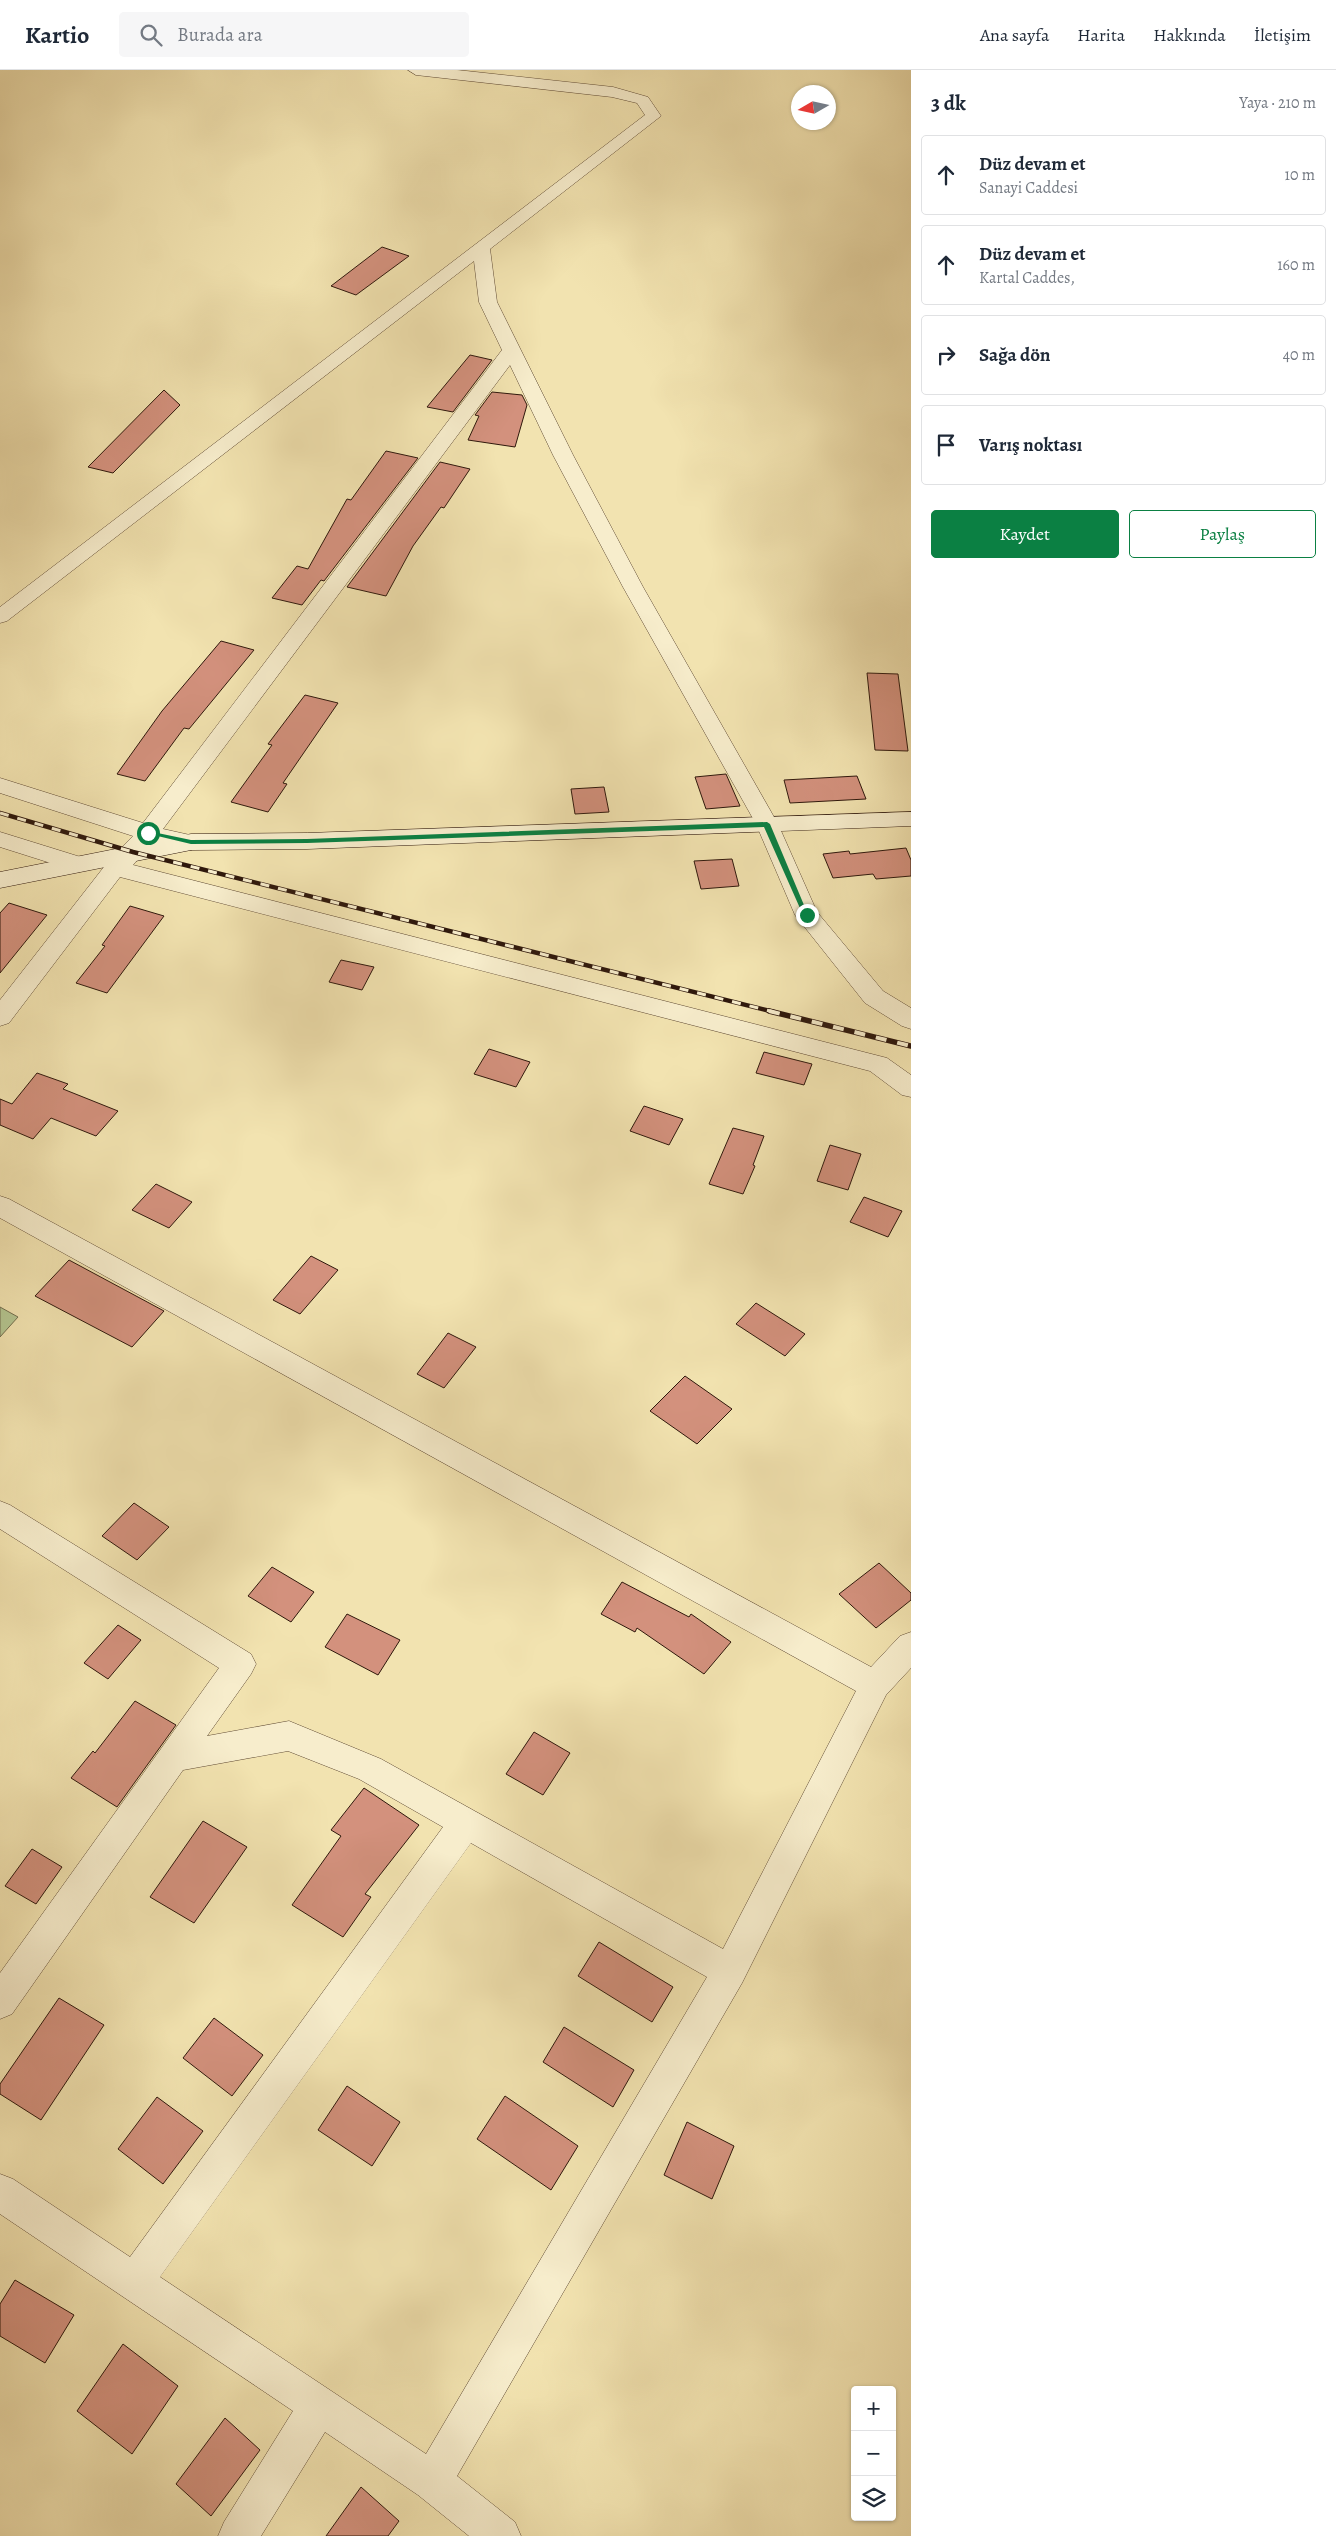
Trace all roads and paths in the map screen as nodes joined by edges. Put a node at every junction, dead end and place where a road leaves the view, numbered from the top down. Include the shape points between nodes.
1 (416, 70) edge
2 (481, 246) junction
3 (512, 349) junction
4 (0, 617) edge
5 (0, 785) edge
6 (911, 819) edge
7 (767, 824) junction
8 (148, 833) junction
9 (0, 839) edge
10 (191, 842) junction
11 (133, 852) junction
12 (79, 864) junction
13 (115, 868) junction
14 (0, 880) edge
15 (0, 1017) edge
16 (911, 1020) edge
17 (911, 1088) edge
18 (0, 1206) edge
19 (4, 1524) edge
20 (911, 1646) edge
21 (876, 1685) junction
22 (175, 1757) junction
23 (466, 1823) junction
24 (730, 1971) junction
25 (0, 2002) edge
26 (0, 2192) edge
27 (135, 2281) junction
28 (320, 2404) junction
29 (432, 2481) junction
30 (238, 2536) edge
31 (501, 2536) edge

1 - 2 street via 613,92 644,100 652,116
2 - 3 street via 488,302
2 - 4 street
3 - 7 street via 633,587
3 - 8 street
5 - 8 street
6 - 7 street
7 - 10 street via 307,841
7 - 16 street via 807,915 874,997
8 - 10 street
8 - 11 street
9 - 12 street
10 - 11 street
11 - 12 street
11 - 13 street
12 - 14 street
13 - 15 street
13 - 17 street via 878,1064
18 - 21 street
19 - 22 street via 240,1664
20 - 21 street
21 - 24 street
22 - 23 street via 289,1736 370,1769
22 - 25 street
23 - 24 street
23 - 27 street
24 - 29 street
26 - 27 street
27 - 28 street
28 - 29 street
28 - 30 street
29 - 31 street

